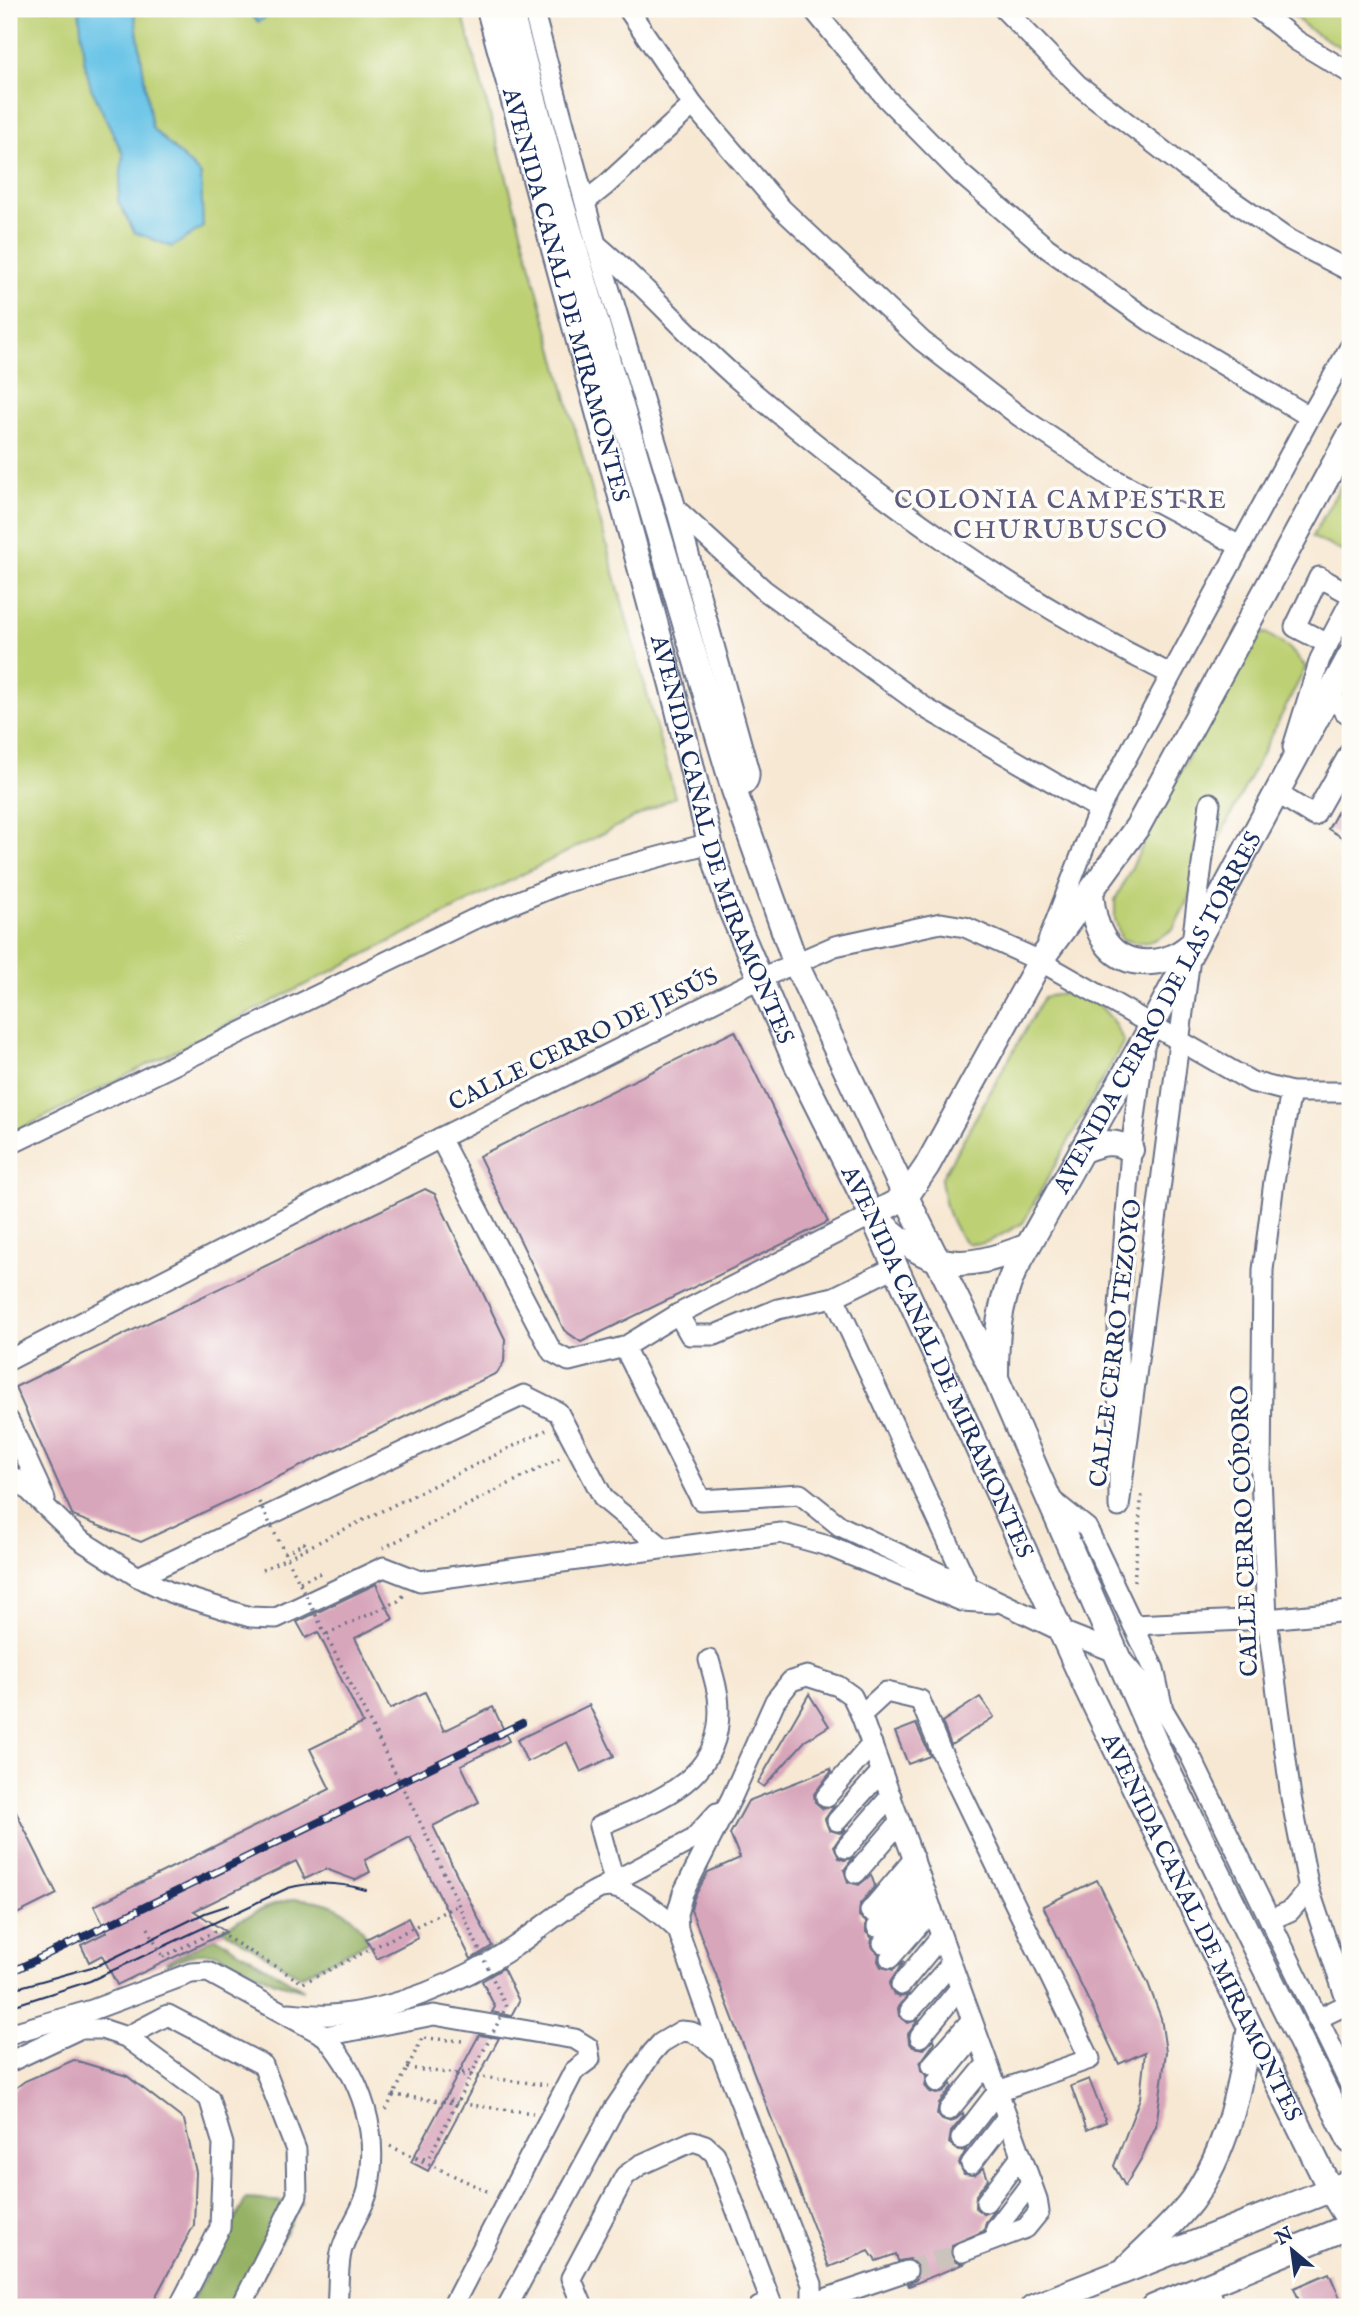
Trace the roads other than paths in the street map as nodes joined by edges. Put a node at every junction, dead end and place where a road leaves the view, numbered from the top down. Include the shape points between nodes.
1 (489, 9) edge
2 (510, 9) edge
3 (533, 9) edge
4 (628, 9) edge
5 (813, 9) edge
6 (1004, 9) edge
7 (1256, 9) edge
8 (1350, 73) edge
9 (694, 105) junction
10 (586, 201) junction
11 (596, 244) junction
12 (1350, 271) edge
13 (647, 290) junction
14 (614, 305) junction
15 (1350, 347) edge
16 (1310, 416) junction
17 (1350, 436) edge
18 (676, 508) junction
19 (1240, 546) junction
20 (1350, 594) edge
21 (1350, 602) edge
22 (1328, 644) junction
23 (1350, 656) edge
24 (1170, 674) junction
25 (673, 685) junction
26 (1330, 694) junction
27 (1350, 715) edge
28 (1350, 751) edge
29 (734, 790) junction
30 (1278, 790) junction
31 (1210, 803) dead end
32 (1099, 808) junction
33 (710, 843) junction
34 (1091, 891) junction
35 (1202, 933) junction
36 (1040, 961) junction
37 (795, 962) junction
38 (759, 979) junction
39 (1149, 1032) junction
40 (1291, 1092) junction
41 (1350, 1092) edge
42 (440, 1138) junction
43 (9, 1145) edge
44 (1083, 1150) junction
45 (1131, 1150) junction
46 (906, 1197) junction
47 (872, 1215) junction
48 (1028, 1246) junction
49 (939, 1260) junction
50 (895, 1267) junction
51 (834, 1297) junction
52 (678, 1314) junction
53 (624, 1347) junction
54 (9, 1360) edge
55 (996, 1378) junction
56 (9, 1421) edge
57 (9, 1475) edge
58 (1048, 1497) junction
59 (50, 1511) junction
60 (662, 1547) junction
61 (138, 1577) junction
62 (969, 1587) junction
63 (1006, 1604) junction
64 (1350, 1611) edge
65 (1268, 1619) junction
66 (1133, 1625) junction
67 (1059, 1630) junction
68 (1115, 1652) junction
69 (709, 1660) dead end
70 (1162, 1708) junction
71 (1165, 1765) junction
72 (732, 1797) junction
73 (609, 1884) junction
74 (1309, 1889) junction
75 (1270, 1920) junction
76 (678, 1930) junction
77 (946, 1950) junction
78 (908, 2005) junction
79 (1349, 2007) edge
80 (285, 2013) junction
81 (1317, 2019) junction
82 (1250, 2027) junction
83 (9, 2034) edge
84 (325, 2036) junction
85 (126, 2037) junction
86 (721, 2053) junction
87 (9, 2062) edge
88 (1350, 2085) edge
89 (1350, 2141) edge
90 (1341, 2187) edge
91 (1350, 2224) edge
92 (962, 2252) tunnel mouth
93 (907, 2272) tunnel mouth
94 (1120, 2274) junction
95 (1212, 2297) edge
96 (813, 2305) edge
97 (179, 2307) edge
98 (241, 2307) edge
99 (337, 2307) edge
100 (453, 2307) edge
101 (507, 2307) edge
102 (583, 2307) edge
103 (759, 2307) edge
104 (1033, 2307) edge
105 (1154, 2307) edge

1 - 25 main road, AVENIDA CANAL DE MIRAMONTES
2 - 29 main road, AVENIDA CANAL DE MIRAMONTES via 562,205
3 - 10 street, AVENIDA CANAL DE MIRAMONTES
4 - 9 street
5 - 16 street via 886,98 961,174 1047,248 1150,321
6 - 12 street via 1077,84 1183,166 1286,238
7 - 8 street
9 - 10 street
9 - 19 street via 782,209 922,341 1019,416 1112,478
10 - 11 street, AVENIDA CANAL DE MIRAMONTES
11 - 13 street
11 - 14 street, AVENIDA CANAL DE MIRAMONTES
13 - 14 street via 625,290
13 - 24 street via 732,374 866,485 1009,585
14 - 18 street, AVENIDA CANAL DE MIRAMONTES
15 - 16 street
16 - 19 street
17 - 34 main road via 1138,826
18 - 29 street, AVENIDA CANAL DE MIRAMONTES via 749,772 744,787
18 - 32 street via 764,590 927,709
19 - 24 street
20 - 22 street via 1319,577 1295,627
21 - 22 street
22 - 30 street
23 - 26 main road, AVENIDA CERRO DE LAS TORRES
24 - 32 street
25 - 29 main road via 692,718 709,779 719,788
25 - 33 main road, AVENIDA CANAL DE MIRAMONTES
26 - 27 street
26 - 30 main road, AVENIDA CERRO DE LAS TORRES
28 - 30 street via 1314,816
29 - 37 main road, AVENIDA CANAL DE MIRAMONTES
30 - 35 main road, AVENIDA CERRO DE LAS TORRES
31 - 45 street, CALLE CERRO TEZOYO via 1119,1507 1118,1320
32 - 36 street
33 - 38 main road, AVENIDA CANAL DE MIRAMONTES
33 - 43 street via 563,883 472,919
34 - 35 main road via 1099,932 1106,944 1129,960 1170,958
34 - 36 main road
35 - 39 main road, AVENIDA CERRO DE LAS TORRES
36 - 37 street, CALLE CERRO DE JESÚS via 965,927 941,923 835,946
36 - 39 street, CALLE CERRO DE JESÚS
36 - 46 main road
37 - 38 street, CALLE CERRO DE JESÚS
37 - 46 main road, AVENIDA CANAL DE MIRAMONTES
38 - 42 street, CALLE CERRO DE JESÚS
38 - 47 main road, AVENIDA CANAL DE MIRAMONTES
39 - 40 street, CALLE CERRO DE JESÚS via 1252,1082
39 - 44 main road, AVENIDA CERRO DE LAS TORRES
39 - 45 street, CALLE CERRO TEZOYO
40 - 41 street, CALLE CERRO DE JESÚS
40 - 65 street, CALLE CERRO CÓPORO via 1263,1270 1261,1475
42 - 53 street via 552,1352 569,1361
42 - 54 street, CALLE CERRO DE JESÚS
44 - 45 main road via 1107,1142
44 - 48 main road, AVENIDA CERRO DE LAS TORRES
46 - 47 main road
46 - 49 main road, AVENIDA CANAL DE MIRAMONTES
47 - 49 main road via 909,1246
47 - 50 main road, AVENIDA CANAL DE MIRAMONTES
47 - 52 street
48 - 49 main road via 984,1262
48 - 55 main road, AVENIDA CERRO DE LAS TORRES via 1004,1293
49 - 55 main road, AVENIDA CANAL DE MIRAMONTES
50 - 51 street
50 - 67 main road, AVENIDA CANAL DE MIRAMONTES
51 - 52 street via 778,1310 715,1335 690,1335
51 - 62 street
52 - 53 street
53 - 62 street via 701,1500 800,1494 840,1526
55 - 58 main road, AVENIDA CANAL DE MIRAMONTES
56 - 59 street
57 - 59 street
58 - 66 street, AVENIDA CANAL DE MIRAMONTES via 1087,1528
58 - 68 main road, AVENIDA CANAL DE MIRAMONTES
59 - 61 street via 79,1539
60 - 61 street via 420,1581 384,1567 276,1618 250,1617 214,1607
60 - 61 street via 604,1499 558,1412 524,1395
60 - 63 street via 781,1533 828,1546 962,1601
62 - 63 street
63 - 67 street
64 - 65 street
65 - 66 street
65 - 74 street, CALLE CERRO CÓPORO via 1287,1770
66 - 70 street, AVENIDA CANAL DE MIRAMONTES via 1154,1669
67 - 68 street, AVENIDA CANAL DE MIRAMONTES
67 - 82 main road, AVENIDA CANAL DE MIRAMONTES
68 - 70 street, AVENIDA CANAL DE MIRAMONTES
68 - 71 main road, AVENIDA CANAL DE MIRAMONTES
69 - 73 street via 718,1697 717,1735 704,1765 668,1796 598,1826
70 - 71 street, AVENIDA CANAL DE MIRAMONTES
70 - 75 street, AVENIDA CANAL DE MIRAMONTES via 1190,1755
71 - 89 main road, AVENIDA CANAL DE MIRAMONTES
72 - 73 street via 692,1840
72 - 76 street via 683,1894
72 - 77 street via 775,1701 791,1681 807,1676 852,1696
73 - 76 street via 657,1909
73 - 80 street via 569,1905 474,1970 417,1996 329,2015
74 - 75 street via 1290,1911
74 - 79 street, CALLE CERRO CÓPORO
75 - 81 street, AVENIDA CANAL DE MIRAMONTES
76 - 86 street
77 - 77 street via 1090,2059 920,1700 886,1692
77 - 78 street
77 - 78 street
77 - 78 street
77 - 78 street
77 - 78 street
77 - 78 street
77 - 78 street
77 - 78 street
77 - 78 street
77 - 78 street
77 - 78 street
77 - 78 street
77 - 78 street
77 - 78 street
77 - 78 street
77 - 78 street
77 - 78 street
77 - 92 street via 1039,2212 1026,2228
79 - 81 street, CALLE CERRO CÓPORO
80 - 83 street via 208,1972 191,1973 92,2010
80 - 84 street
81 - 88 street, AVENIDA CANAL DE MIRAMONTES
82 - 90 main road, AVENIDA CANAL DE MIRAMONTES
82 - 94 main road via 1230,2124 1216,2158 1191,2200
84 - 99 street via 366,2106 372,2136 368,2190 342,2249
84 - 100 street via 434,2015 575,2039 588,2047 590,2059 574,2071
85 - 87 street via 102,2029 79,2029
85 - 97 street via 209,2098 223,2144 220,2228
85 - 98 street via 168,2015 263,2065 296,2150 297,2195
86 - 96 street via 812,2284
86 - 101 street via 702,2037 681,2031 652,2053 614,2109
90 - 91 main road, AVENIDA CANAL DE MIRAMONTES
90 - 94 main road
91 - 95 main road
93 - 96 street
94 - 104 main road
95 - 105 main road
102 - 103 street via 571,2278 625,2176 693,2141 715,2154 771,2302

